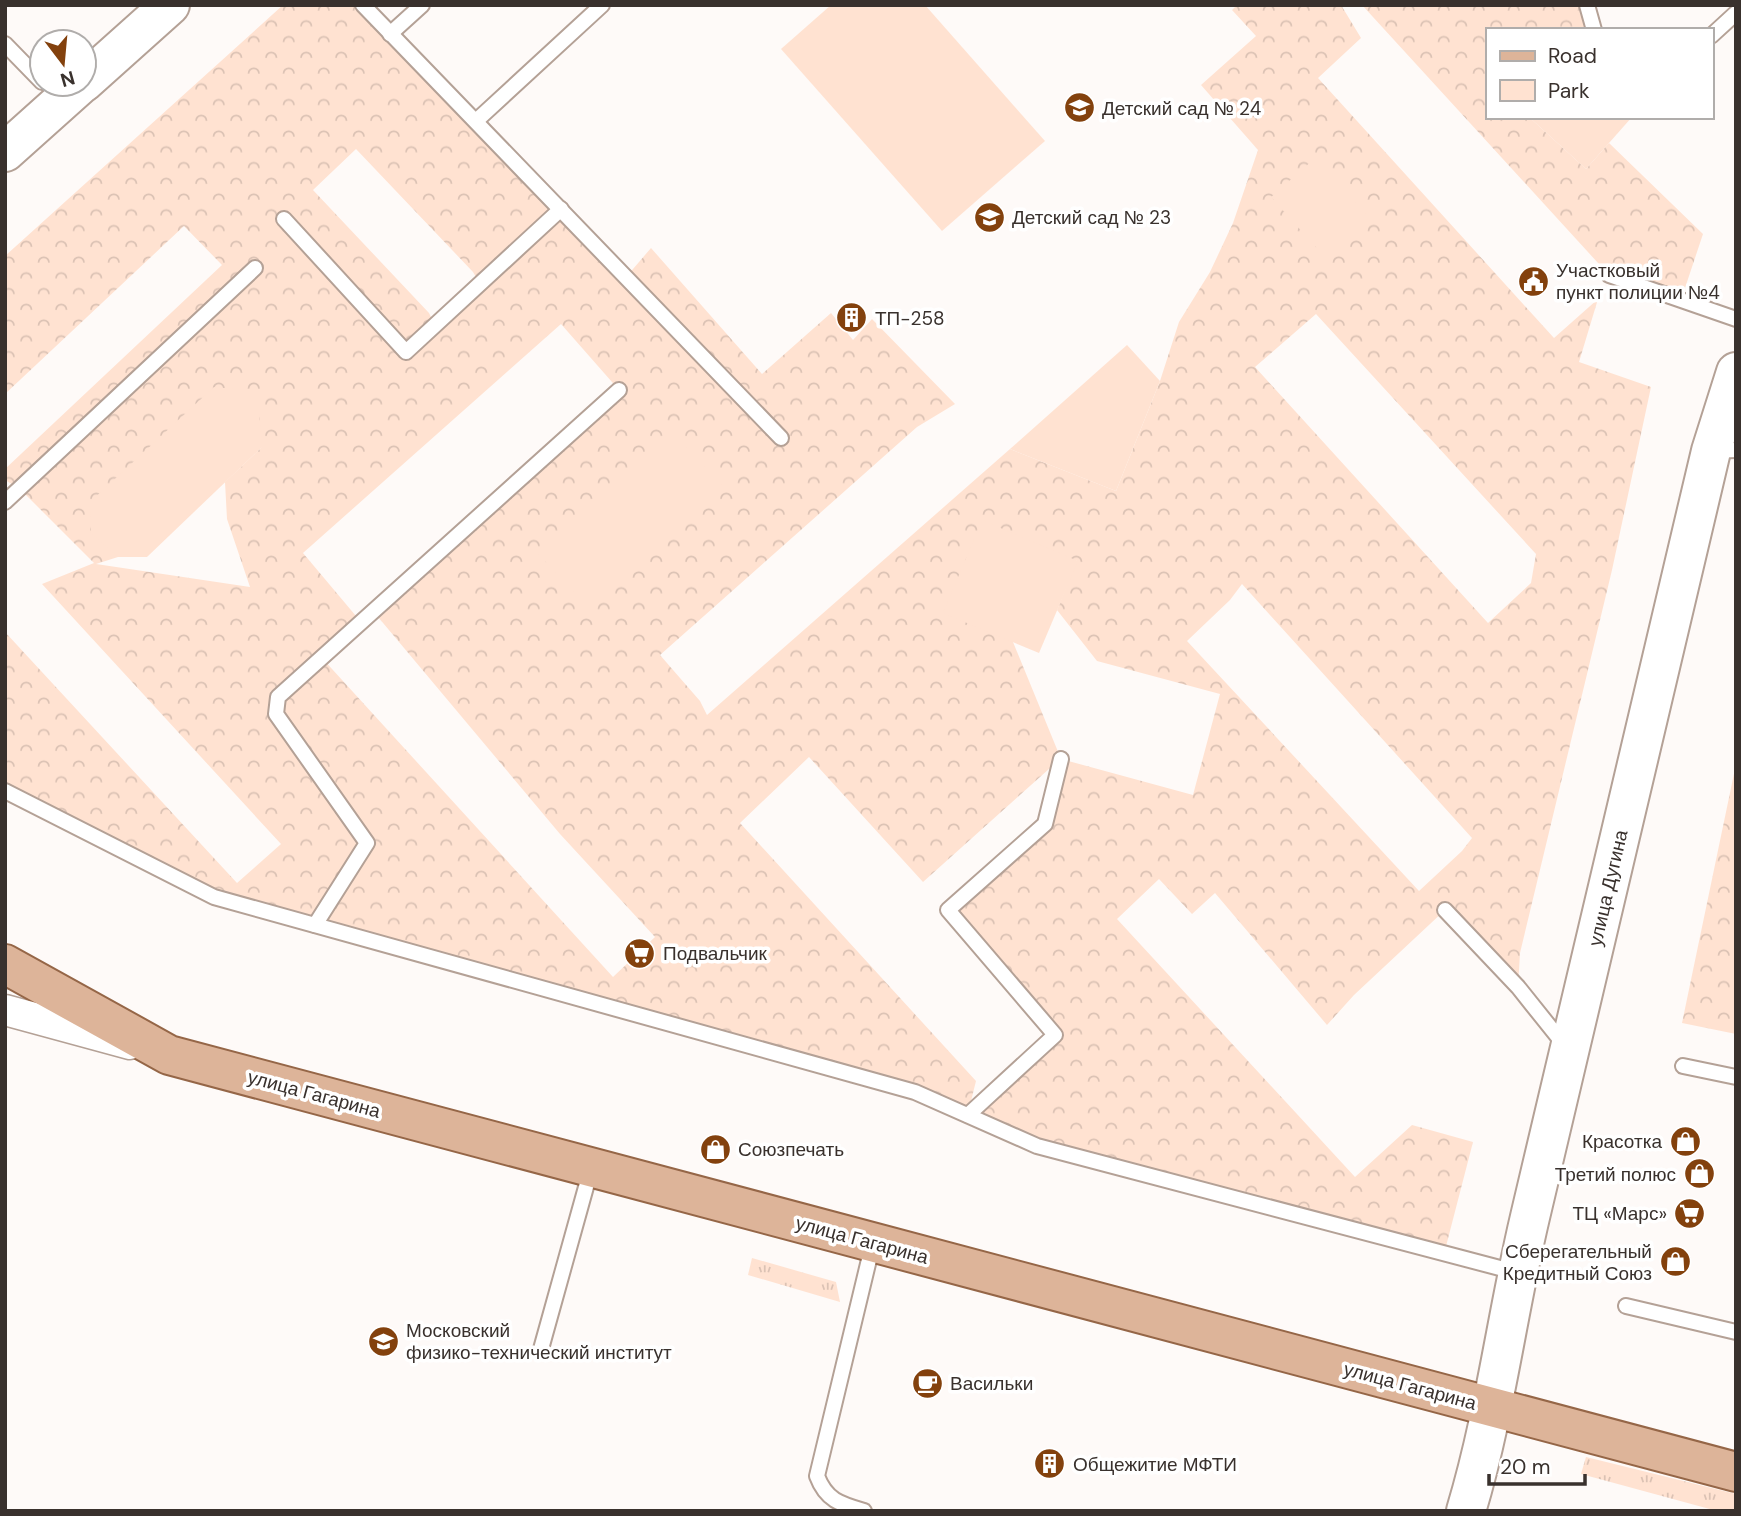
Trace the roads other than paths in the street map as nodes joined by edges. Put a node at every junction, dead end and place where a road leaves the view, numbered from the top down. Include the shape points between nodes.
1 (170, 5) edge
2 (363, 5) edge
3 (422, 5) edge
4 (602, 5) edge
5 (1587, 5) edge
6 (1736, 13) edge
7 (1593, 28) edge
8 (390, 34) junction
9 (1713, 34) edge
10 (5, 44) edge
11 (98, 60) edge
12 (28, 61) edge
13 (52, 98) edge
14 (476, 121) junction
15 (5, 152) edge
16 (561, 209) junction
17 (284, 219) dead end
18 (256, 268) dead end
19 (1609, 275) dead end
20 (1736, 319) edge
21 (1736, 372) edge
22 (619, 390) dead end
23 (781, 438) dead end
24 (1723, 450) edge
25 (5, 502) edge
26 (1061, 759) dead end
27 (5, 791) edge
28 (1445, 910) dead end
29 (315, 925) junction
30 (5, 964) edge
31 (5, 1010) edge
32 (1569, 1051) junction
33 (169, 1055) junction
34 (1683, 1066) dead end
35 (1736, 1077) edge
36 (968, 1115) junction
37 (592, 1168) junction
38 (873, 1243) junction
39 (1517, 1273) junction
40 (1626, 1306) dead end
41 (1736, 1332) edge
42 (541, 1349) dead end
43 (1491, 1407) junction
44 (1736, 1472) edge
45 (864, 1511) edge
46 (1466, 1511) edge

1 - 11 main road
2 - 8 lane
3 - 8 lane
4 - 14 lane
5 - 7 lane
6 - 9 lane
8 - 14 lane
10 - 12 lane
13 - 15 main road
14 - 16 lane
16 - 17 lane via 406,352
16 - 23 lane
18 - 25 lane
19 - 20 lane
21 - 24 main road, улица Дугина
22 - 29 lane via 278,697 276,714 367,843
24 - 32 main road, улица Дугина
26 - 36 lane via 1045,824 948,910 1055,1035
27 - 29 lane via 214,897
28 - 32 lane via 1518,987
29 - 36 lane via 915,1092
30 - 33 main road, улица Гагарина
31 - 33 street
32 - 39 main road, улица Дугина
33 - 37 main road, улица Гагарина
34 - 35 lane
36 - 39 lane via 1037,1146
37 - 38 main road, улица Гагарина
37 - 42 lane
38 - 43 main road, улица Гагарина
38 - 45 lane via 817,1476 823,1492 835,1502
39 - 43 main road, улица Дугина
40 - 41 lane
43 - 44 main road, улица Гагарина
43 - 46 main road, улица Дугина

